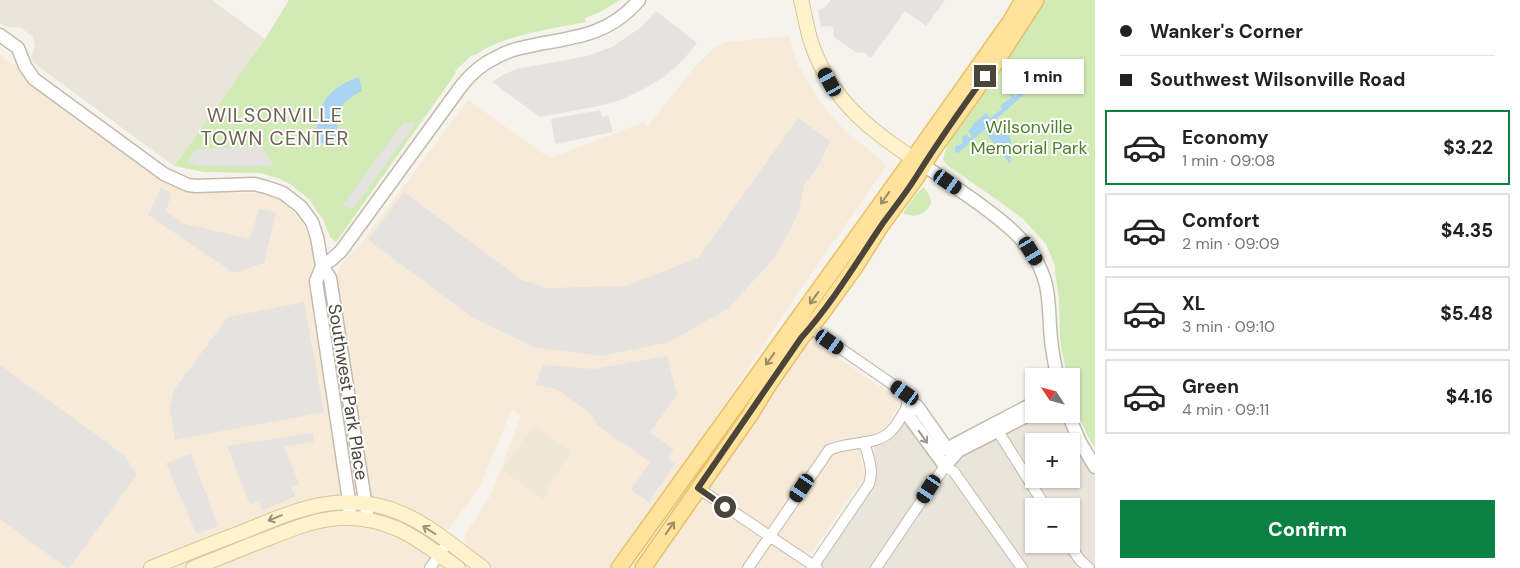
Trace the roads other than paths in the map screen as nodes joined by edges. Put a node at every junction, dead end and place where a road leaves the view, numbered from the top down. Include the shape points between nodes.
1 (639, 0) edge
2 (801, 0) edge
3 (1023, 0) edge
4 (1036, 0) edge
5 (0, 35) edge
6 (918, 162) junction
7 (322, 266) junction
8 (804, 323) junction
9 (1055, 368) edge
10 (908, 405) junction
11 (1025, 409) edge
12 (1025, 416) edge
13 (1072, 423) edge
14 (995, 428) junction
15 (864, 442) junction
16 (946, 464) junction
17 (1095, 467) edge
18 (698, 488) junction
19 (1040, 498) edge
20 (349, 503) junction
21 (366, 504) junction
22 (350, 518) junction
23 (368, 520) junction
24 (770, 536) junction
25 (448, 542) junction
26 (1075, 553) edge
27 (439, 555) junction
28 (814, 567) edge
29 (151, 568) edge
30 (193, 568) edge
31 (430, 568) edge
32 (458, 568) edge
33 (483, 568) edge
34 (619, 568) edge
35 (643, 568) edge
36 (748, 568) edge
37 (876, 568) edge
38 (1022, 568) edge
39 (1089, 568) edge

1 - 7 street via 626,14 597,31 518,48 477,70 462,85 341,251
2 - 6 main road via 812,45 843,101 869,127
3 - 6 main road
4 - 6 main road via 1012,39
5 - 7 street, Southwest Park Place via 18,48 34,79 171,178 196,186 259,185 292,199 315,229
6 - 8 main road via 855,267 819,318
6 - 9 street via 999,218 1031,251 1046,286
7 - 20 street, Southwest Park Place via 316,281
7 - 21 street, Southwest Park Place via 330,278
8 - 10 street via 905,393
8 - 18 main road via 801,338
8 -> 34 main road
10 - 15 street via 886,436
10 - 16 street via 910,418
11 - 14 street
12 - 14 street
13 - 17 street
14 - 16 street via 954,445
14 - 19 street
15 - 24 street via 829,450
15 - 28 street via 872,477
16 - 37 street
16 - 38 street
18 - 24 street
35 -> 18 main road
20 - 21 main road
20 - 22 street, Southwest Park Place
20 -> 29 main road via 328,503 291,512
21 - 23 street, Southwest Park Place
25 -> 21 main road via 400,513
22 - 23 main road
22 - 30 main road via 303,525
23 - 27 main road via 408,534
24 - 28 street
24 - 36 street
25 - 27 street
25 - 33 main road
26 - 39 street
27 - 31 street
27 - 32 main road

